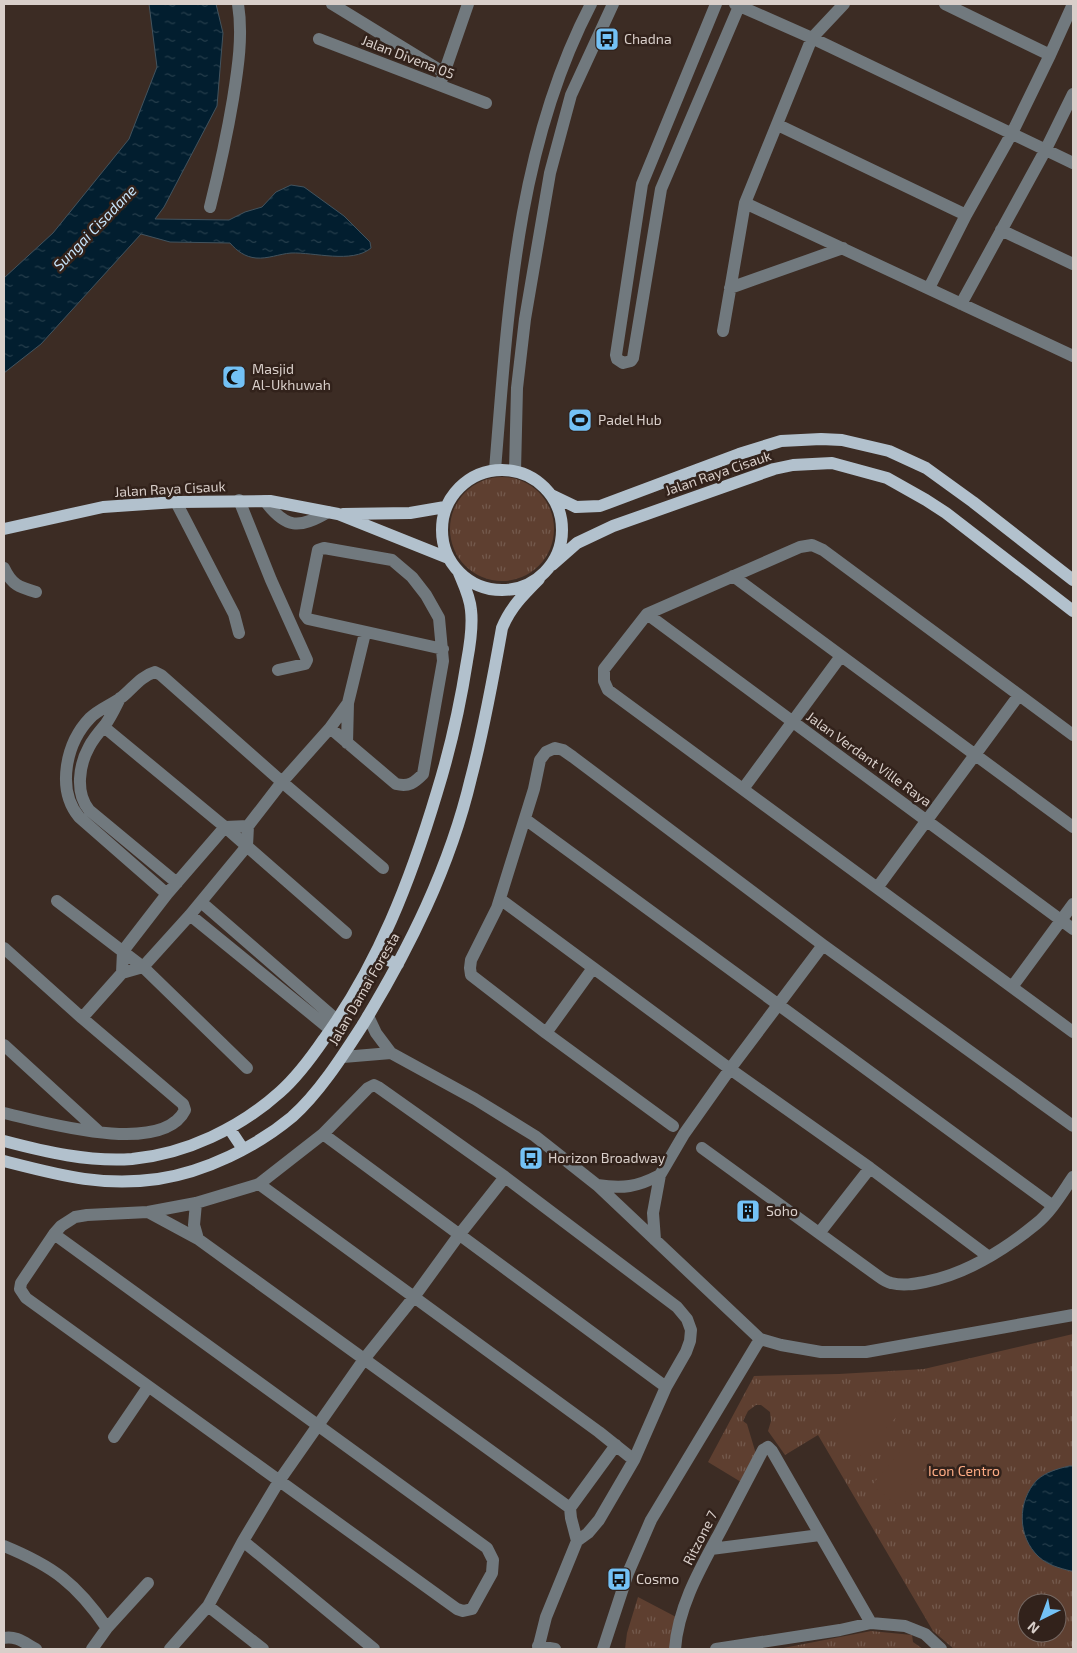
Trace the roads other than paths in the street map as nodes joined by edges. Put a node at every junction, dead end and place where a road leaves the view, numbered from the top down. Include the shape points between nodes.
1 (238, 4) edge
2 (332, 4) edge
3 (468, 4) edge
4 (591, 4) edge
5 (612, 4) edge
6 (716, 4) edge
7 (738, 4) edge
8 (844, 4) edge
9 (945, 4) edge
10 (1073, 4) edge
11 (812, 38) junction
12 (319, 39) dead end
13 (1050, 55) junction
14 (443, 72) junction
15 (440, 86) junction
16 (1073, 94) edge
17 (486, 103) dead end
18 (778, 125) junction
19 (1012, 133) junction
20 (1046, 149) junction
21 (1073, 163) edge
22 (532, 169) junction
23 (550, 173) junction
24 (642, 184) junction
25 (661, 189) junction
26 (746, 203) junction
27 (210, 207) dead end
28 (966, 215) junction
29 (1001, 230) junction
30 (843, 248) junction
31 (1073, 264) edge
32 (730, 288) junction
33 (929, 288) junction
34 (961, 304) junction
35 (723, 331) dead end
36 (1073, 356) edge
37 (495, 470) junction
38 (515, 471) junction
39 (551, 495) junction
40 (239, 500) junction
41 (176, 502) junction
42 (445, 507) junction
43 (333, 513) junction
44 (4, 529) edge
45 (448, 558) junction
46 (552, 565) junction
47 (4, 568) edge
48 (459, 573) junction
49 (733, 576) junction
50 (539, 579) junction
51 (1073, 580) edge
52 (36, 592) dead end
53 (1073, 611) edge
54 (647, 614) junction
55 (239, 633) dead end
56 (365, 633) junction
57 (443, 649) junction
58 (841, 656) junction
59 (278, 670) dead end
60 (1019, 695) junction
61 (120, 698) junction
62 (348, 703) junction
63 (792, 721) junction
64 (104, 727) junction
65 (330, 728) junction
66 (1073, 735) edge
67 (347, 742) junction
68 (975, 755) junction
69 (282, 782) junction
70 (743, 789) junction
71 (84, 813) junction
72 (525, 819) junction
73 (926, 820) junction
74 (248, 826) junction
75 (1073, 827) edge
76 (225, 828) junction
77 (246, 846) junction
78 (383, 868) dead end
79 (177, 883) junction
80 (876, 888) junction
81 (167, 894) junction
82 (500, 899) junction
83 (57, 901) dead end
84 (201, 902) junction
85 (1073, 904) edge
86 (190, 915) junction
87 (1062, 920) junction
88 (1073, 928) edge
89 (346, 933) dead end
90 (823, 945) junction
91 (4, 948) edge
92 (123, 951) junction
93 (376, 955) junction
94 (398, 964) junction
95 (143, 967) junction
96 (593, 968) junction
97 (122, 973) junction
98 (1012, 987) junction
99 (306, 1002) junction
100 (779, 1004) junction
101 (368, 1016) junction
102 (82, 1018) junction
103 (334, 1025) junction
104 (1073, 1032) edge
105 (546, 1033) junction
106 (4, 1045) edge
107 (391, 1053) junction
108 (342, 1057) junction
109 (247, 1068) dead end
110 (730, 1069) junction
111 (4, 1113) edge
112 (672, 1126) dead end
113 (1073, 1126) edge
114 (229, 1128) junction
115 (98, 1131) junction
116 (323, 1134) junction
117 (4, 1141) edge
118 (702, 1148) dead end
119 (243, 1149) junction
120 (4, 1161) edge
121 (870, 1168) junction
122 (660, 1175) junction
123 (505, 1177) junction
124 (1073, 1177) edge
125 (259, 1184) junction
126 (597, 1184) junction
127 (196, 1203) junction
128 (1053, 1206) junction
129 (148, 1212) junction
130 (820, 1232) junction
131 (54, 1234) junction
132 (459, 1235) junction
133 (198, 1239) junction
134 (655, 1240) junction
135 (989, 1257) junction
136 (414, 1297) junction
137 (1070, 1313) edge
138 (760, 1339) junction
139 (364, 1358) junction
140 (148, 1387) junction
141 (666, 1387) junction
142 (318, 1427) junction
143 (114, 1437) dead end
144 (616, 1445) junction
145 (634, 1460) junction
146 (279, 1481) junction
147 (570, 1508) junction
148 (820, 1535) junction
149 (243, 1541) junction
150 (577, 1541) junction
151 (4, 1546) edge
152 (711, 1549) junction
153 (148, 1583) dead end
154 (208, 1606) junction
155 (871, 1623) junction
156 (106, 1628) junction
157 (4, 1638) edge
158 (538, 1648) edge
159 (36, 1649) edge
160 (92, 1649) edge
161 (170, 1649) edge
162 (263, 1649) edge
163 (374, 1649) edge
164 (555, 1649) edge
165 (602, 1649) edge
166 (675, 1649) edge
167 (716, 1649) edge
168 (940, 1649) edge

1 - 27 street via 239,61 224,152
2 - 14 street
3 - 14 street
4 - 22 street via 553,91
5 - 23 street via 571,95
6 - 24 street
7 - 11 street
7 - 25 street
8 - 11 street
9 - 13 street
10 - 13 street
11 - 18 street
11 - 19 street
12 - 15 street, Jalan Divena 05
13 - 19 street
14 - 15 street
15 - 17 street, Jalan Divena 05
16 - 20 street
18 - 26 street
18 - 28 street
19 - 20 street
19 - 28 street
20 - 21 street
20 - 29 street
22 - 23 street
22 - 37 street via 518,238
23 - 38 street via 517,388
24 - 25 street
24 - 25 street via 616,354 617,359 624,363 633,358
26 - 30 street
26 - 32 street
28 - 33 street
29 - 31 street
29 - 34 street
30 - 32 street
30 - 33 street
32 - 35 street
33 - 34 street
34 - 36 street
37 - 38 main road
37 - 42 main road via 474,476 457,489
38 - 39 main road via 535,480
39 - 46 main road via 561,518 562,542
39 - 51 main road, Jalan Raya Cisauk via 576,507 600,506 781,441 842,440 889,451 926,468
40 - 41 main road, Jalan Raya Cisauk
40 - 43 main road, Jalan Raya Cisauk via 265,501
40 - 59 street via 307,660 305,664
41 - 44 main road, Jalan Raya Cisauk via 103,507
41 - 55 street via 234,614
42 - 43 main road, Jalan Raya Cisauk via 410,513
42 - 45 main road via 441,533
43 - 45 main road, Jalan Raya Cisauk
45 - 48 main road
46 - 50 main road
46 - 53 main road, Jalan Raya Cisauk via 577,543 633,518 774,468 832,464 887,478 926,500
47 - 52 street via 13,583
48 - 50 main road via 489,590 506,591
48 - 93 main road, Jalan Damai Foresta via 469,596 471,635 448,758 426,828
49 - 54 street
49 - 58 street
49 - 60 street via 800,547 812,545
50 - 94 main road, Jalan Damai Foresta via 515,604 502,628 485,714 451,846 430,899
54 - 63 street, Jalan Verdant Ville Raya
54 - 70 street via 604,669 608,690
56 - 57 street
56 - 57 street via 308,619 305,615 318,550 324,548 392,560 412,577 426,595 439,618
56 - 62 street
57 - 67 street via 422,774 414,783 396,784
58 - 63 street
58 - 68 street
60 - 66 street
60 - 68 street
61 - 64 street
61 - 69 street via 145,676 155,672 161,675
61 - 71 street via 90,718 71,747 66,794 73,810
62 - 65 street
62 - 67 street
63 - 70 street
63 - 73 street, Jalan Verdant Ville Raya
64 - 71 street via 90,745 84,760 80,781
64 - 76 street
65 - 67 street
65 - 69 street
68 - 73 street
68 - 75 street
69 - 74 street
69 - 78 street
70 - 80 street
71 - 79 street
71 - 81 street
72 - 82 street
72 - 90 street via 540,760 555,748 563,750
72 - 100 street
73 - 80 street
73 - 87 street, Jalan Verdant Ville Raya
74 - 76 street
74 - 77 street
76 - 77 street
76 - 79 street
77 - 84 street
77 - 89 street
79 - 81 street
80 - 98 street
81 - 92 street
82 - 96 street
82 - 105 street via 471,960 471,975
83 - 92 street
84 - 86 street
84 - 99 street
85 - 87 street
86 - 95 street
86 - 99 street
87 - 88 street, Jalan Verdant Ville Raya
87 - 98 street
90 - 100 street
90 - 113 street
91 - 102 street
92 - 95 street
92 - 97 street
93 - 94 main road
93 - 103 main road, Jalan Damai Foresta
94 - 101 main road, Jalan Damai Foresta
95 - 97 street
95 - 109 street
96 - 105 street
96 - 110 street
97 - 102 street
98 - 104 street
99 - 103 street
100 - 110 street
100 - 128 street
101 - 107 street
101 - 108 main road, Jalan Damai Foresta
102 - 115 street via 186,1108 174,1124 159,1131 118,1134
103 - 114 main road, Jalan Damai Foresta via 306,1064 280,1092
105 - 112 street
106 - 115 street
107 - 108 street
107 - 126 street via 534,1136
108 - 119 main road, Jalan Damai Foresta via 292,1116
110 - 121 street
110 - 122 street via 684,1134
111 - 115 street via 65,1128
114 - 117 main road, Jalan Damai Foresta via 201,1142 132,1159 73,1158
114 - 119 main road
116 - 123 street via 361,1095 376,1085
116 - 125 street
116 - 132 street
118 - 130 street
119 - 120 main road, Jalan Damai Foresta via 190,1172 124,1182 71,1178
121 - 130 street
121 - 135 street
122 - 126 street via 626,1188
122 - 134 street via 654,1202
123 - 132 street
123 - 141 street via 677,1307 687,1319 690,1341
124 - 128 street
125 - 127 street
125 - 136 street
126 - 134 street
127 - 129 street
127 - 133 street via 194,1224
128 - 135 street via 1037,1224
129 - 131 street via 75,1217
129 - 133 street
130 - 135 street via 889,1283 904,1285 945,1278
131 - 140 street via 21,1283 22,1293
131 - 142 street
132 - 136 street
132 - 141 street
133 - 139 street
134 - 138 street
136 - 139 street
136 - 144 street
137 - 138 street via 866,1352 821,1352
138 - 165 street via 651,1520 628,1573
139 - 142 street
139 - 147 street
140 - 143 street
140 - 146 street
141 - 145 street
142 - 146 street
142 - 146 street via 487,1548 494,1568 475,1605 468,1610 457,1609
144 - 145 street
144 - 147 street
145 - 150 street via 599,1520
146 - 149 street
147 - 150 street
148 - 152 street
148 - 152 street, Ritzone 7 via 768,1447 763,1450
148 - 155 street
149 - 154 street
149 - 163 street
150 - 158 street via 546,1617
151 - 156 street via 52,1569 75,1587
152 - 166 street, Ritzone 7 via 681,1614
153 - 156 street
154 - 161 street
154 - 162 street
155 - 167 street
155 - 168 street via 905,1626 925,1634
156 - 160 street
157 - 159 street via 16,1638
158 - 164 street

